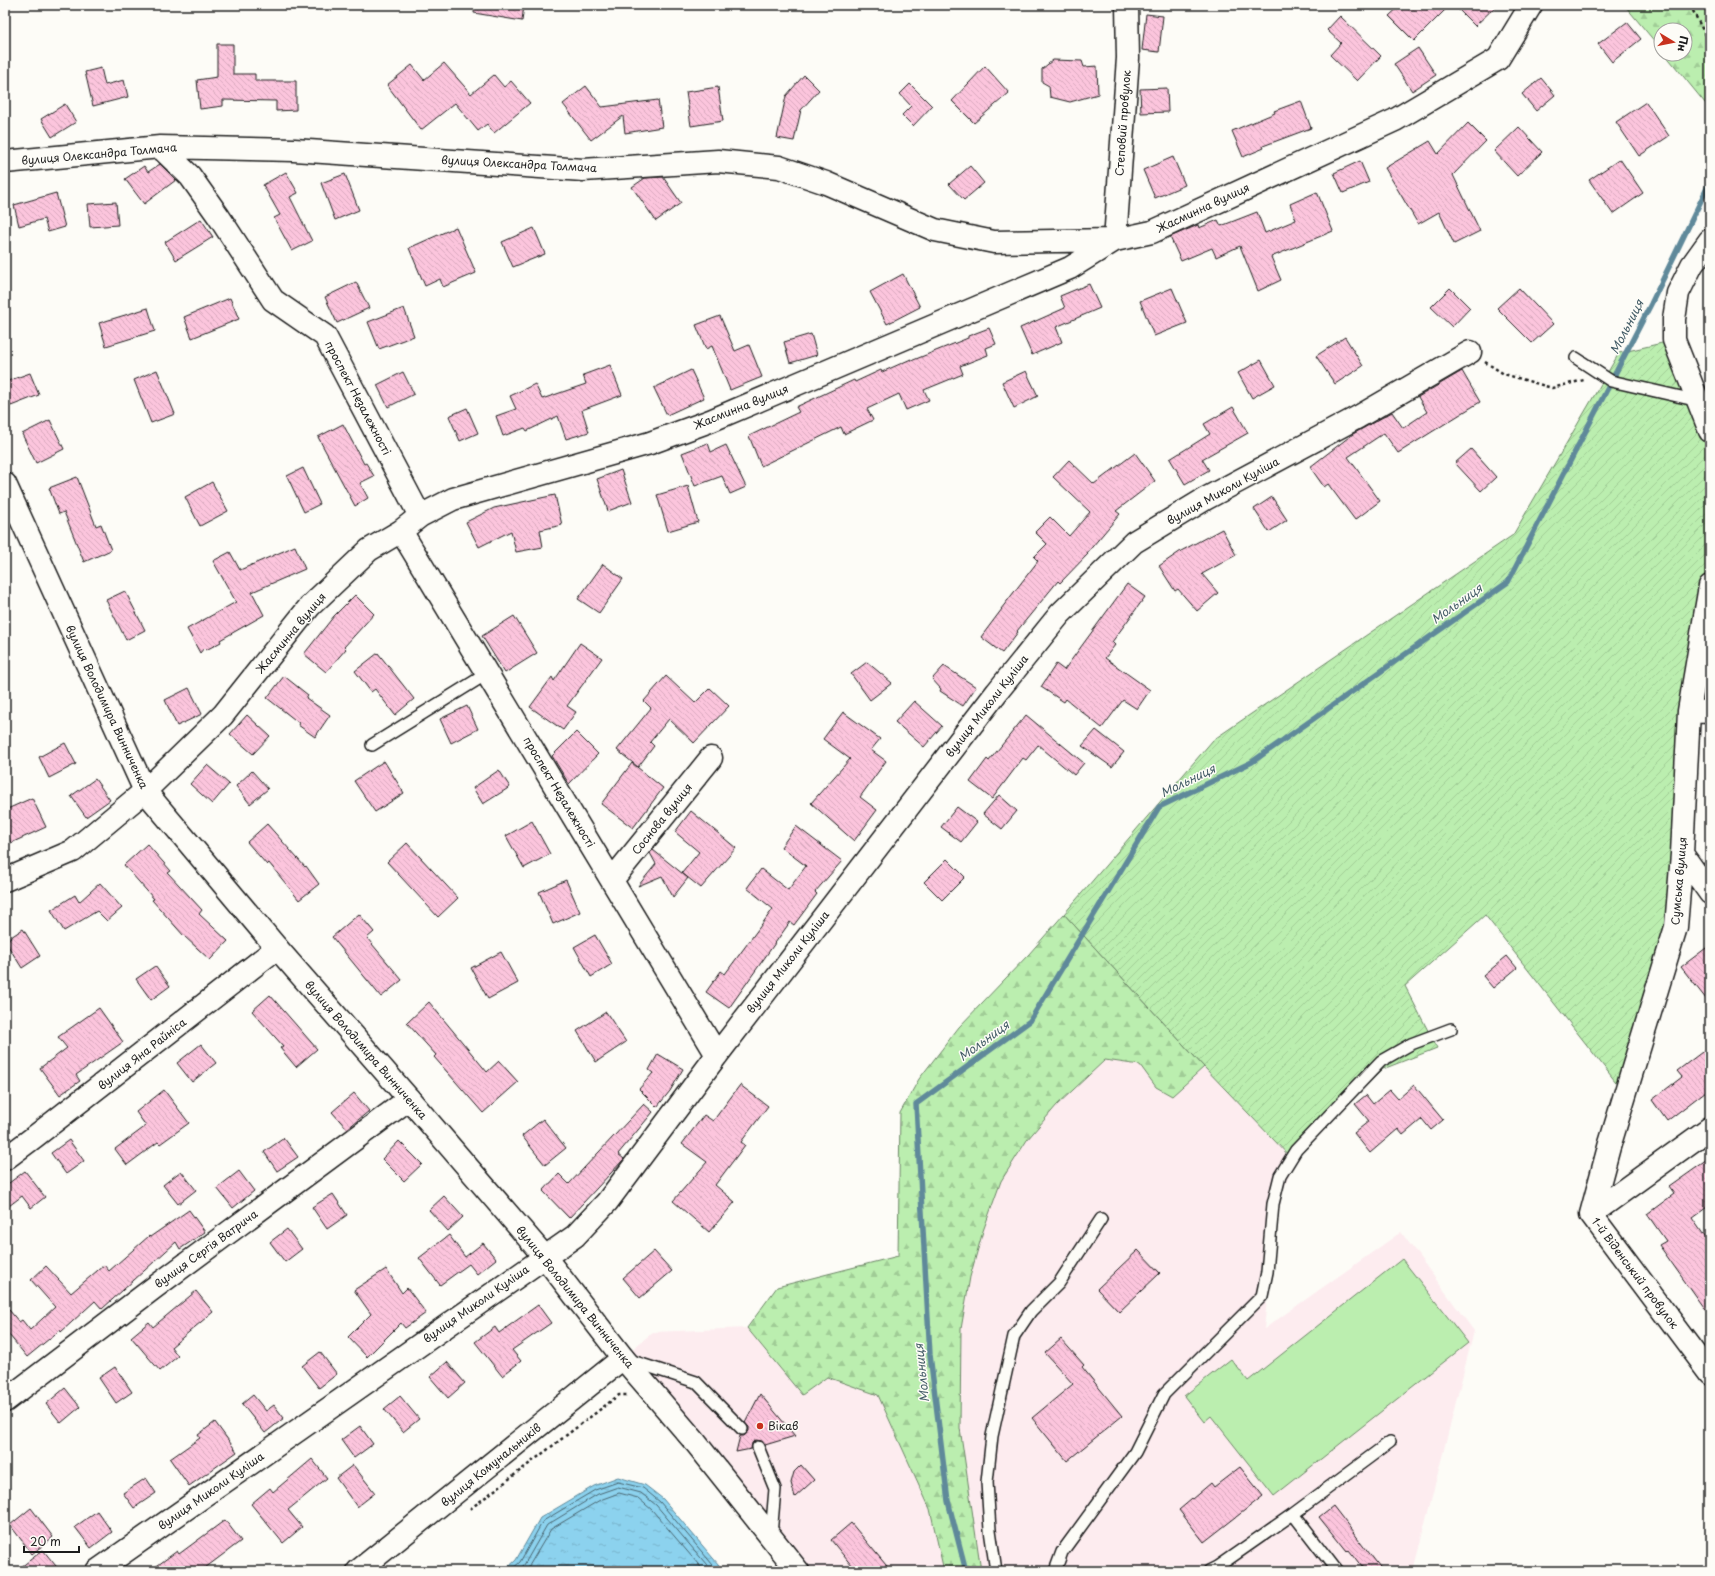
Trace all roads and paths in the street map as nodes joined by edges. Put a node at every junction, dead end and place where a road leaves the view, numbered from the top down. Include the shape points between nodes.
1 (1127, 5) edge
2 (1531, 5) edge
3 (1692, 5) edge
4 (1710, 44) edge
5 (160, 147) junction
6 (5, 162) edge
7 (1115, 240) junction
8 (1710, 240) edge
9 (1470, 352) joint
10 (1576, 358) dead end
11 (1603, 376) junction
12 (1699, 401) junction
13 (1710, 431) edge
14 (5, 484) edge
15 (420, 516) junction
16 (401, 531) junction
17 (1710, 586) edge
18 (488, 673) junction
19 (1689, 711) junction
20 (1710, 712) edge
21 (372, 745) dead end
22 (711, 758) dead end
23 (145, 791) junction
24 (1682, 854) junction
25 (5, 880) edge
26 (612, 880) junction
27 (1710, 894) edge
28 (277, 948) junction
29 (1451, 1029) dead end
30 (716, 1054) junction
31 (409, 1099) junction
32 (1710, 1128) edge
33 (5, 1159) edge
34 (1591, 1214) junction
35 (1101, 1219) dead end
36 (544, 1256) junction
37 (623, 1358) junction
38 (1710, 1373) edge
39 (635, 1395) dead end
40 (5, 1401) edge
41 (742, 1429) dead end
42 (1390, 1442) dead end
43 (758, 1447) dead end
44 (470, 1509) dead end
45 (1293, 1514) junction
46 (771, 1537) junction
47 (97, 1571) edge
48 (358, 1571) edge
49 (798, 1571) edge
50 (996, 1571) edge
51 (1055, 1571) edge
52 (1209, 1571) edge
53 (1337, 1571) edge

1 - 7 street, Степовий провулок via 1128,58
2 - 7 street, Жасминна вулиця via 1498,59 1395,120 1152,232
3 - 4 path
5 - 6 street, вулиця Олександра Толмача
5 - 7 street, вулиця Олександра Толмача via 294,150 583,170 718,161 779,167 826,183 935,230 994,242
5 - 15 street, проспект Незалежності via 190,176 273,300 325,336
7 - 15 street, Жасминна вулиця via 1070,268 710,421 650,443 453,499
8 - 12 street via 1692,265 1678,293 1674,319 1674,340
9 - 11 path via 1504,374 1552,388
9 - 30 street, вулиця Миколи Куліша via 1358,417 1205,499 1134,542 1060,614
10 - 11 lane
11 - 12 lane via 1611,381
12 - 13 street
14 - 23 street, вулиця Володимира Винниченка
15 - 16 street, Жасминна вулиця
16 - 18 street, проспект Незалежності
16 - 23 street, Жасминна вулиця via 369,550 310,606 223,715
17 - 19 street, Сумська вулиця
18 - 21 lane
18 - 26 street, проспект Незалежності
19 - 20 street
19 - 24 street, Сумська вулиця
22 - 26 street, Соснова вулиця
23 - 25 street, Жасминна вулиця via 73,851
23 - 28 street, вулиця Володимира Винниченка
24 - 27 street
24 - 34 street, Сумська вулиця via 1676,927
26 - 30 street, проспект Незалежності
28 - 31 street, вулиця Володимира Винниченка
28 - 33 street, вулиця Яна Райніса
29 - 51 lane via 1411,1044 1381,1060 1296,1150 1280,1176 1273,1204 1267,1272 1262,1296 1164,1394 1135,1452 1062,1552
30 - 36 street, вулиця Миколи Куліша via 607,1202 575,1236
31 - 36 street, вулиця Володимира Винниченка
31 - 40 street, вулиця Сергія Ватрича
32 - 34 street, 1-й Віденський провулок
34 - 38 street, 1-й Віденський провулок
35 - 50 lane via 1059,1283 1031,1311 1014,1336 992,1436 988,1482 990,1530
36 - 37 street, вулиця Володимира Винниченка
36 - 47 street, вулиця Миколи Куліша
37 - 41 lane via 696,1382
37 - 46 street, вулиця Володимира Винниченка via 696,1442
37 - 48 street, вулиця Комунальників
39 - 44 path via 619,1395
42 - 45 lane
43 - 46 lane via 775,1489
45 - 52 lane
45 - 53 lane
46 - 49 street, вулиця Володимира Винниченка

